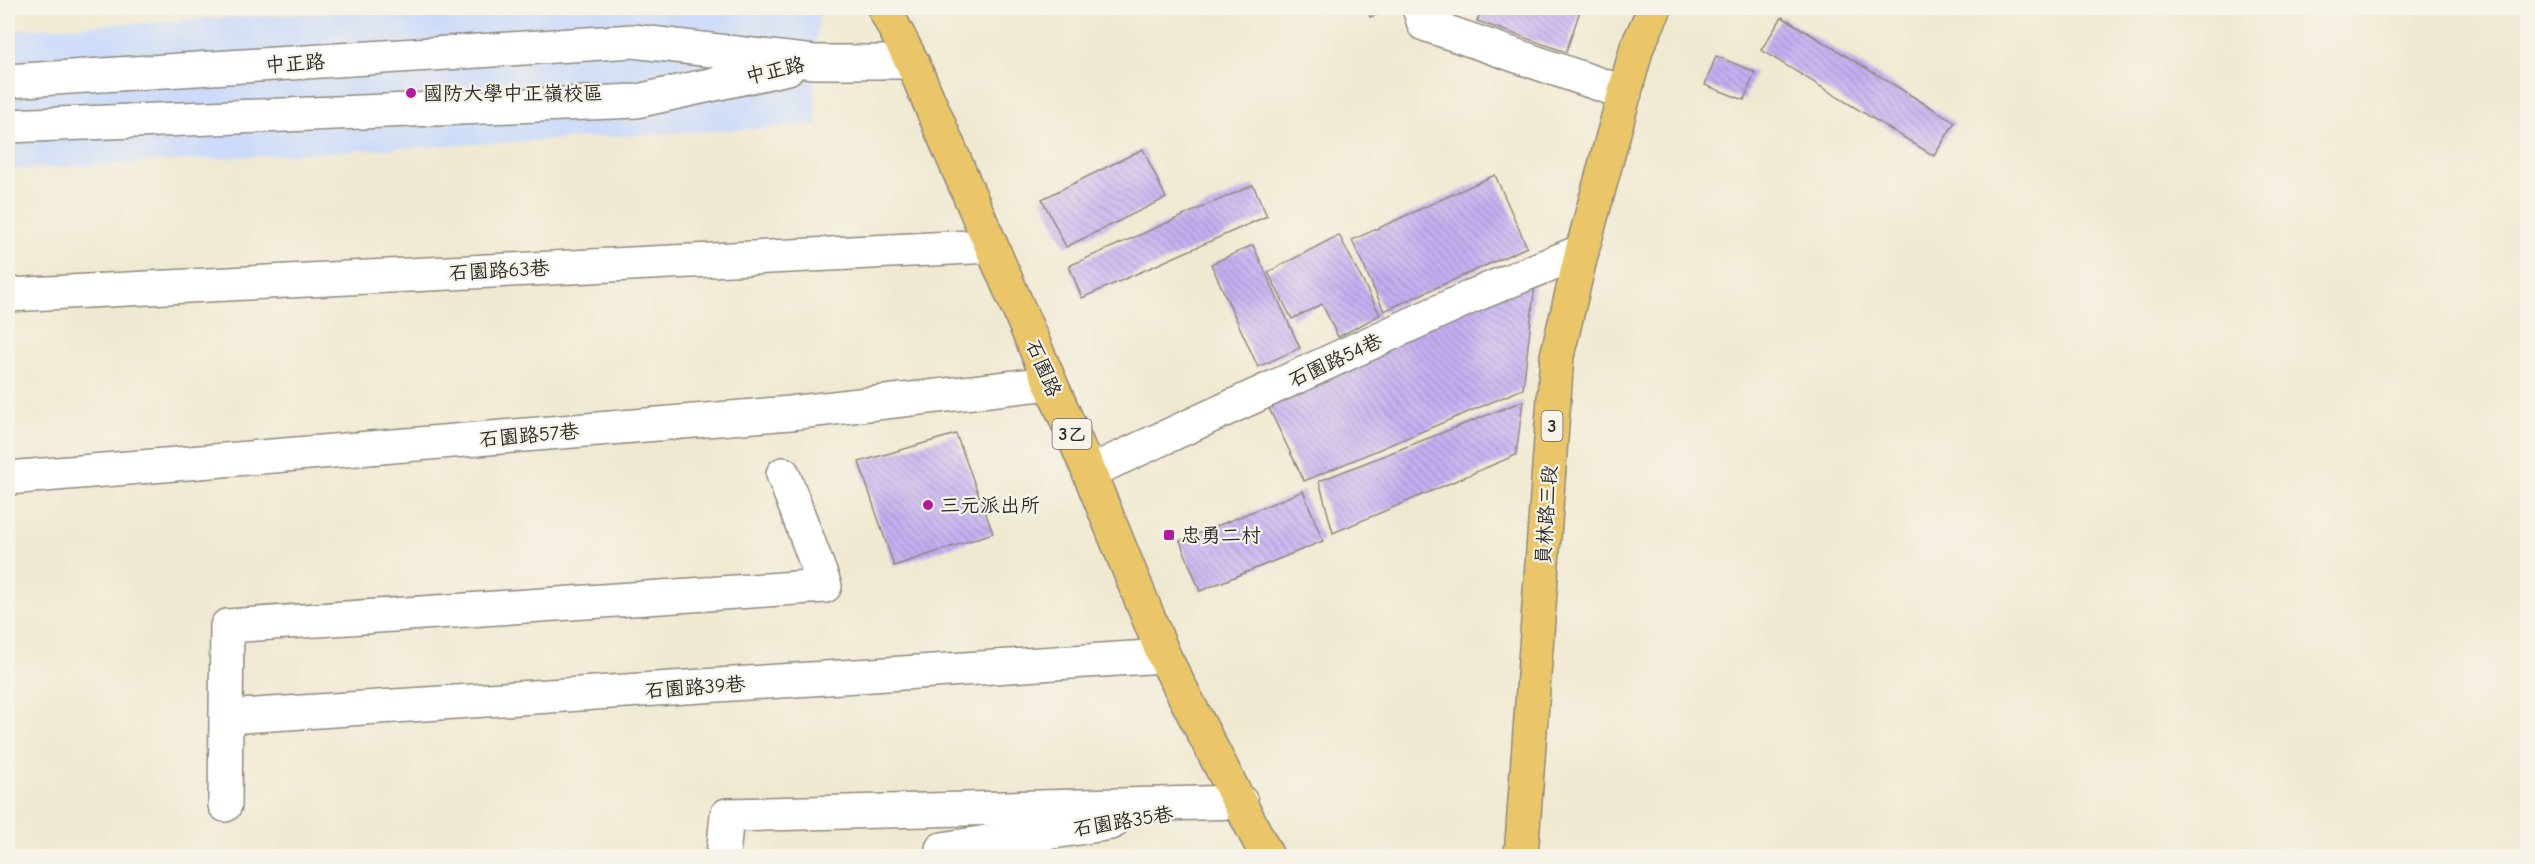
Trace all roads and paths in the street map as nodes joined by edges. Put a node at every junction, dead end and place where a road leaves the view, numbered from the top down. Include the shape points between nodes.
1 (884, 8) edge
2 (1419, 8) edge
3 (1655, 8) edge
4 (814, 62) junction
5 (912, 62) junction
6 (8, 81) edge
7 (1625, 93) junction
8 (8, 126) edge
9 (992, 246) junction
10 (1582, 251) junction
11 (8, 280) edge
12 (8, 295) edge
13 (1050, 384) junction
14 (1089, 472) junction
15 (783, 474) dead end
16 (8, 478) edge
17 (1164, 657) junction
18 (226, 717) junction
19 (1241, 802) junction
20 (225, 805) dead end
21 (723, 856) edge
22 (941, 856) edge
23 (1267, 856) edge
24 (1521, 856) edge

1 - 5 main road, 石園路 / 3乙
2 - 7 lane via 1424,24
3 - 7 main road, 員林路三段 / 3 via 1637,47
4 - 5 lane
4 - 6 lane, 中正路 via 633,41
4 - 8 lane, 中正路 via 637,101
5 - 9 main road, 石園路 / 3乙
7 - 10 main road, 員林路三段 / 3
9 - 11 lane
9 - 12 lane, 石園路63巷
9 - 13 main road, 石園路 / 3乙
10 - 14 lane, 石園路54巷 via 1475,295
10 - 24 main road, 員林路三段 / 3 via 1557,356
13 - 14 main road, 石園路 / 3乙
13 - 16 lane, 石園路57巷 via 790,414
14 - 17 main road, 石園路 / 3乙
15 - 18 lane via 825,586 227,626
17 - 18 lane, 石園路39巷
17 - 19 main road, 石園路 / 3乙
18 - 20 lane
19 - 21 lane via 727,815
19 - 22 lane, 石園路35巷 via 942,849
19 - 23 main road, 石園路 / 3乙

